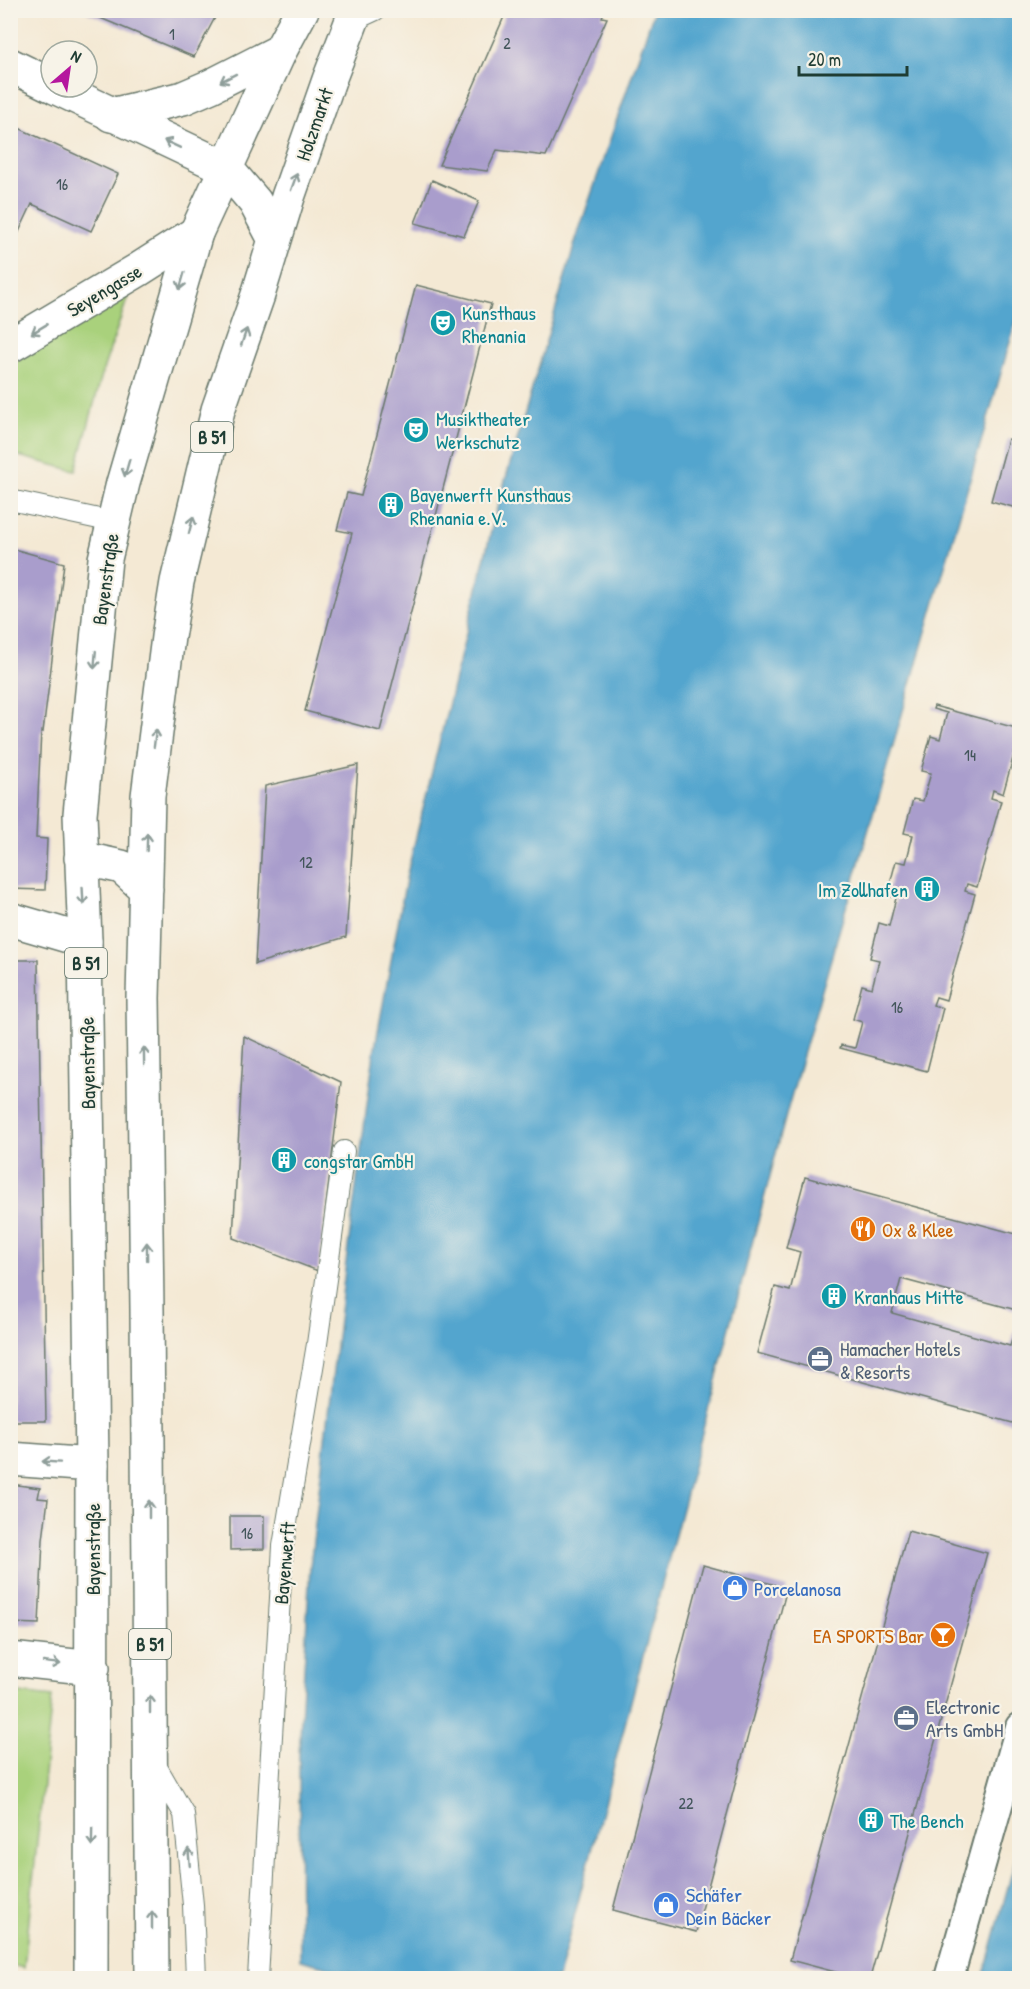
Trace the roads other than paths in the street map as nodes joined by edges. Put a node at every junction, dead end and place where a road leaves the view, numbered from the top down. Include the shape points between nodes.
1 (302, 10) edge
2 (361, 14) edge
3 (280, 51) junction
4 (10, 65) edge
5 (39, 79) edge
6 (79, 99) edge
7 (111, 115) junction
8 (225, 168) junction
9 (196, 232) junction
10 (274, 238) junction
11 (10, 346) edge
12 (10, 500) edge
13 (113, 522) junction
14 (81, 858) junction
15 (146, 889) junction
16 (10, 919) edge
17 (85, 941) junction
18 (344, 1151) dead end
19 (10, 1459) edge
20 (92, 1465) junction
21 (10, 1659) edge
22 (93, 1668) junction
23 (1020, 1727) edge
24 (151, 1756) junction
25 (91, 1978) edge
26 (152, 1978) edge
27 (196, 1978) edge
28 (258, 1978) edge
29 (949, 1978) edge

1 - 3 main road, B 51
10 -> 2 main road, Holzmarkt / B 51
3 -> 7 main road via 183,98
3 - 8 main road, B 51
4 - 5 main road
6 - 7 main road
8 -> 7 main road
8 - 9 main road, Bayenstraße / B 51
8 - 10 main road via 255,202
9 -> 11 main road, Seyengasse
9 -> 13 main road, Bayenstraße / B 51
15 -> 10 main road, B 51 via 148,796 177,582 218,410
12 - 13 lane
13 -> 14 main road, Bayenstraße / B 51 via 105,560 80,814
14 - 15 main road via 122,867
14 -> 17 main road, Bayenstraße / B 51
24 -> 15 main road, B 51 via 143,998
16 - 17 main road
17 - 20 main road, Bayenstraße / B 51
18 - 28 lane, Bayenwerft via 283,1546
20 -> 19 main road
20 - 22 main road, Bayenstraße / B 51
21 -> 22 main road
22 -> 25 main road, Bayenstraße / B 51
23 - 29 street
26 -> 24 main road, B 51
27 -> 24 lane via 184,1814

